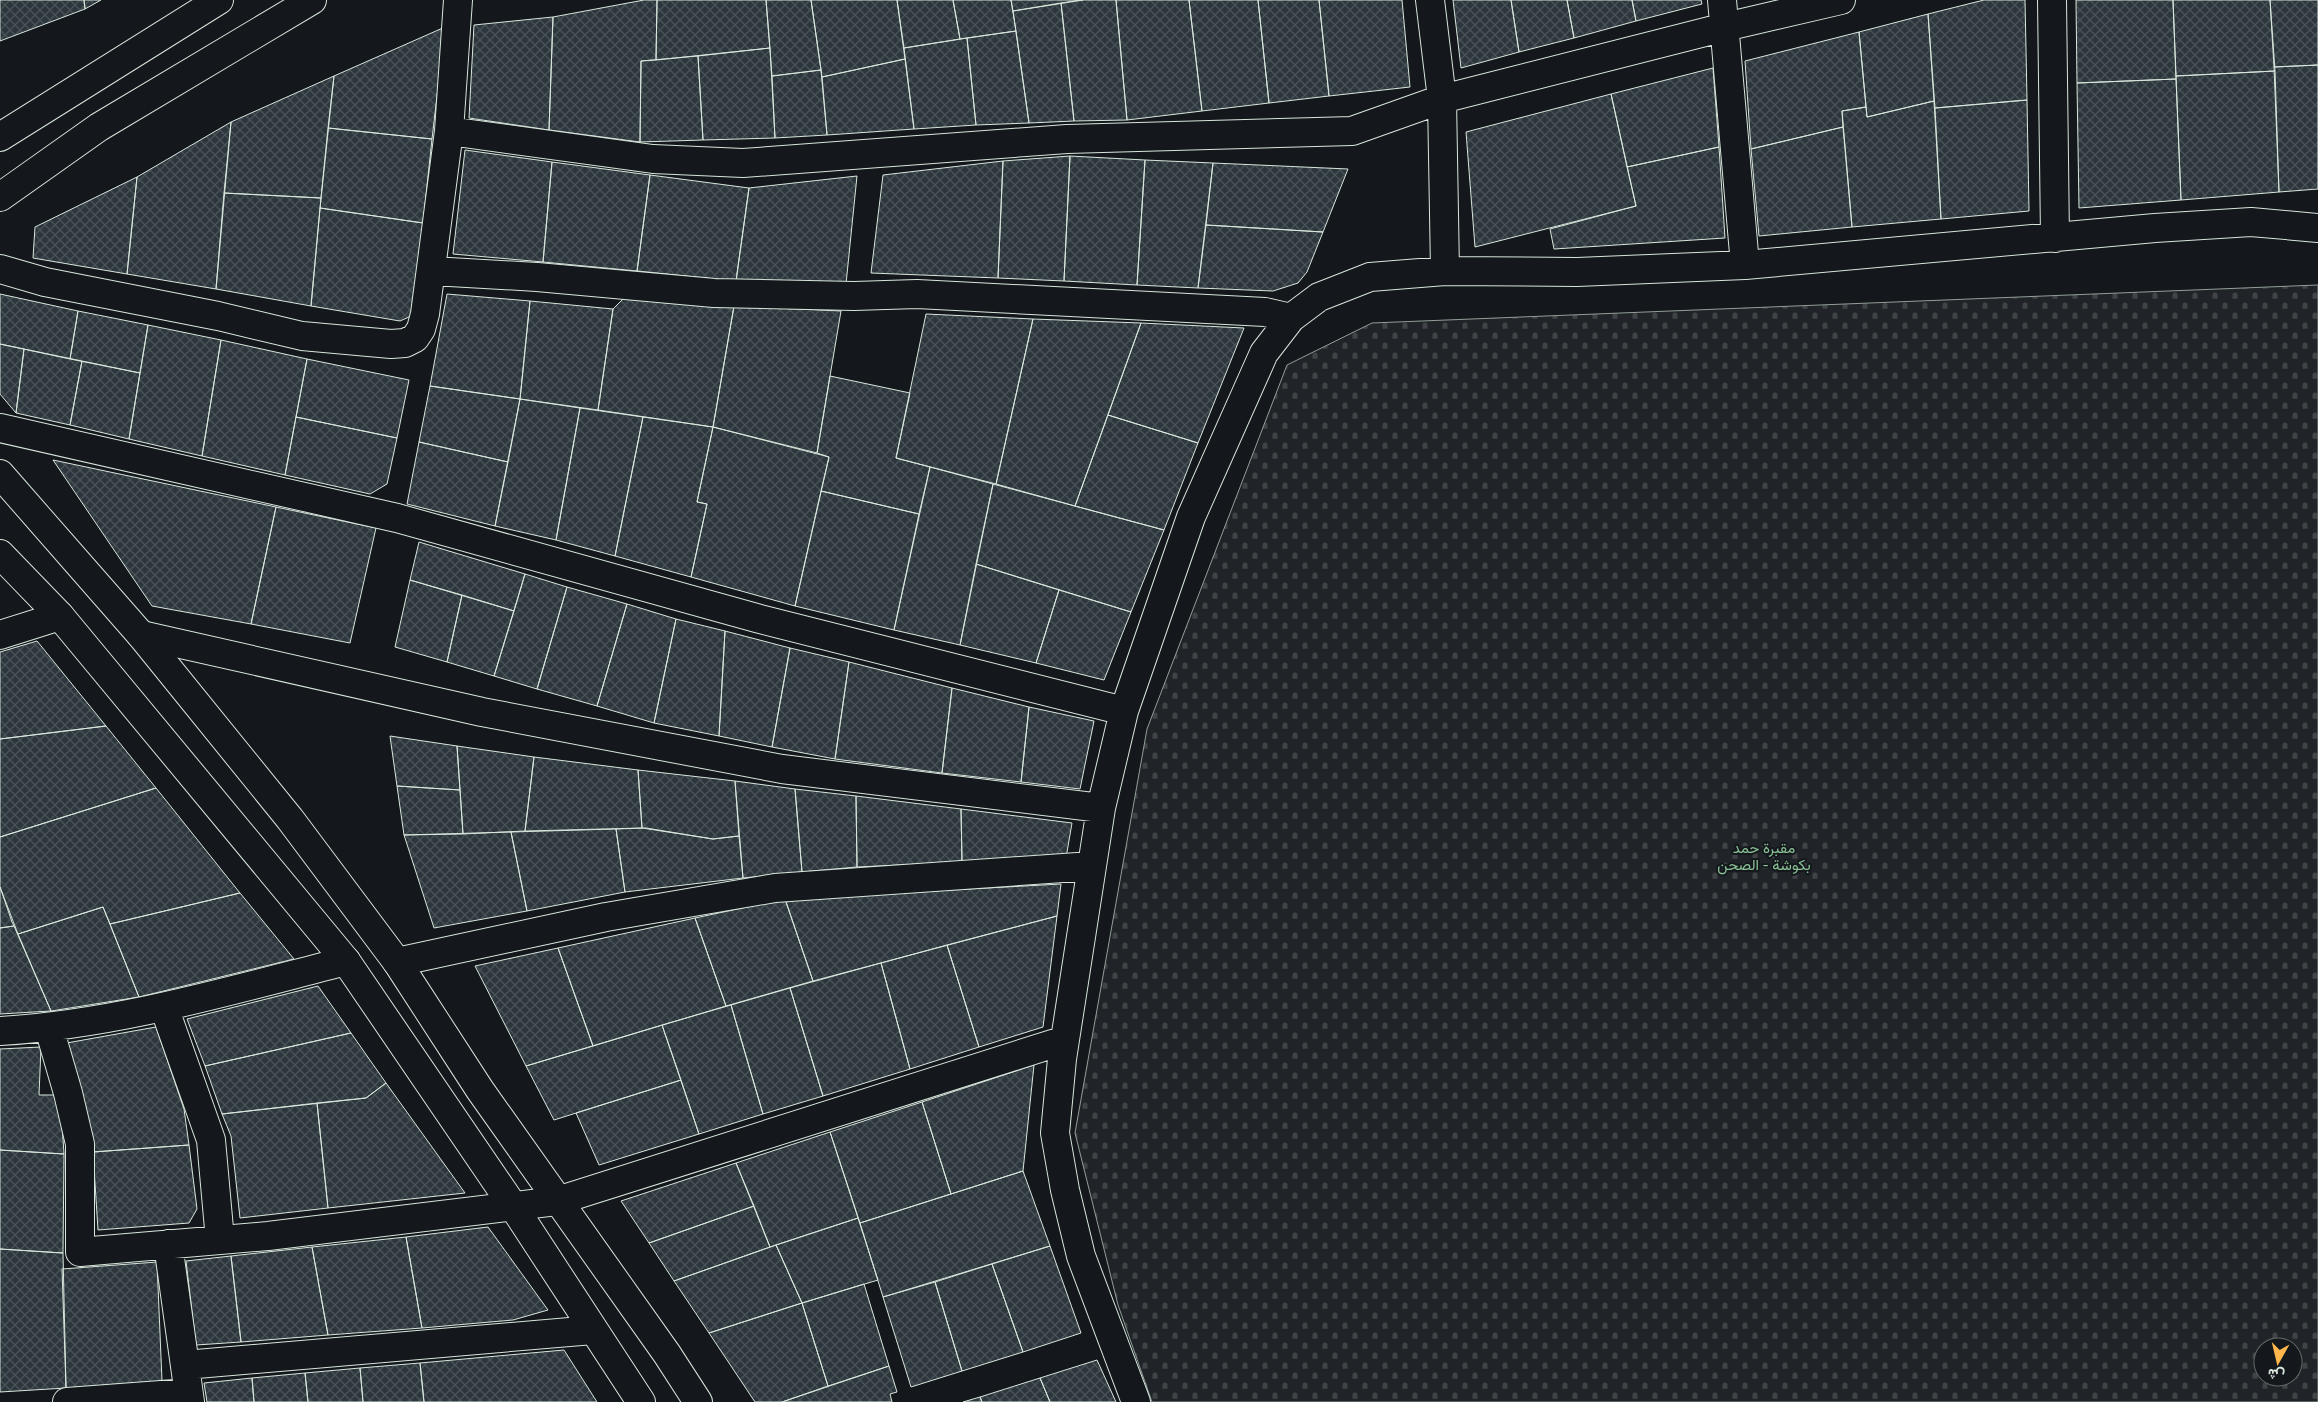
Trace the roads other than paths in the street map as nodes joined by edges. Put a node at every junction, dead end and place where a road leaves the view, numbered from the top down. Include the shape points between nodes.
1 (219, 0) edge
2 (312, 0) edge
3 (458, 0) edge
4 (1430, 0) edge
5 (1722, 0) edge
6 (1841, 0) edge
7 (2052, 0) edge
8 (1725, 27) junction
9 (1442, 99) junction
10 (449, 132) junction
11 (0, 137) edge
12 (0, 197) edge
13 (2318, 228) edge
14 (2055, 238) junction
15 (1745, 265) junction
16 (0, 269) edge
17 (432, 271) junction
18 (1445, 271) junction
19 (1291, 318) junction
20 (0, 428) edge
21 (0, 474) edge
22 (0, 554) edge
23 (60, 616) junction
24 (0, 635) edge
25 (141, 635) junction
26 (1124, 711) junction
27 (1101, 808) junction
28 (1092, 866) junction
29 (346, 961) junction
30 (397, 962) junction
31 (164, 1007) junction
32 (49, 1028) junction
33 (0, 1031) edge
34 (1065, 1040) junction
35 (557, 1201) junction
36 (513, 1206) junction
37 (220, 1240) junction
38 (168, 1244) junction
39 (593, 1330) junction
40 (185, 1365) junction
41 (189, 1397) edge
42 (67, 1402) edge
43 (641, 1402) edge
44 (698, 1402) edge
45 (1136, 1402) edge

1 - 11 street
2 - 12 street via 99,126
3 - 10 street
4 - 9 street
5 - 8 street
6 - 8 street
7 - 14 street
8 - 9 street
8 - 15 street
9 - 10 street via 1352,131 1067,139 743,163 653,159
9 - 18 street
10 - 17 street
13 - 14 street via 2251,222
14 - 15 street
15 - 18 street via 1576,272
16 - 17 street via 45,282 302,336 390,344 405,344 421,329
17 - 19 street via 723,293 927,295 1265,312
18 - 19 street via 1370,277 1319,296
19 - 26 street via 1264,353 1195,508
20 - 26 street via 397,518 760,619
21 - 25 street
22 - 23 street
23 - 24 street
23 - 29 street
25 - 27 street via 482,712 782,769
25 - 30 street via 290,819
26 - 27 street
27 - 28 street
28 - 30 street via 775,888 606,917
28 - 34 street
29 - 31 street
29 - 36 street
30 - 35 street
31 - 32 street
31 - 37 street via 211,1140
32 - 33 street
32 - 38 street via 80,1144 80,1252
34 - 35 street
34 - 45 street via 1056,1109 1057,1153 1081,1256
35 - 36 street
35 - 44 street
36 - 37 street
36 - 39 street
37 - 38 street
38 - 40 street
39 - 40 street
39 - 43 street
40 - 41 street
41 - 42 street

